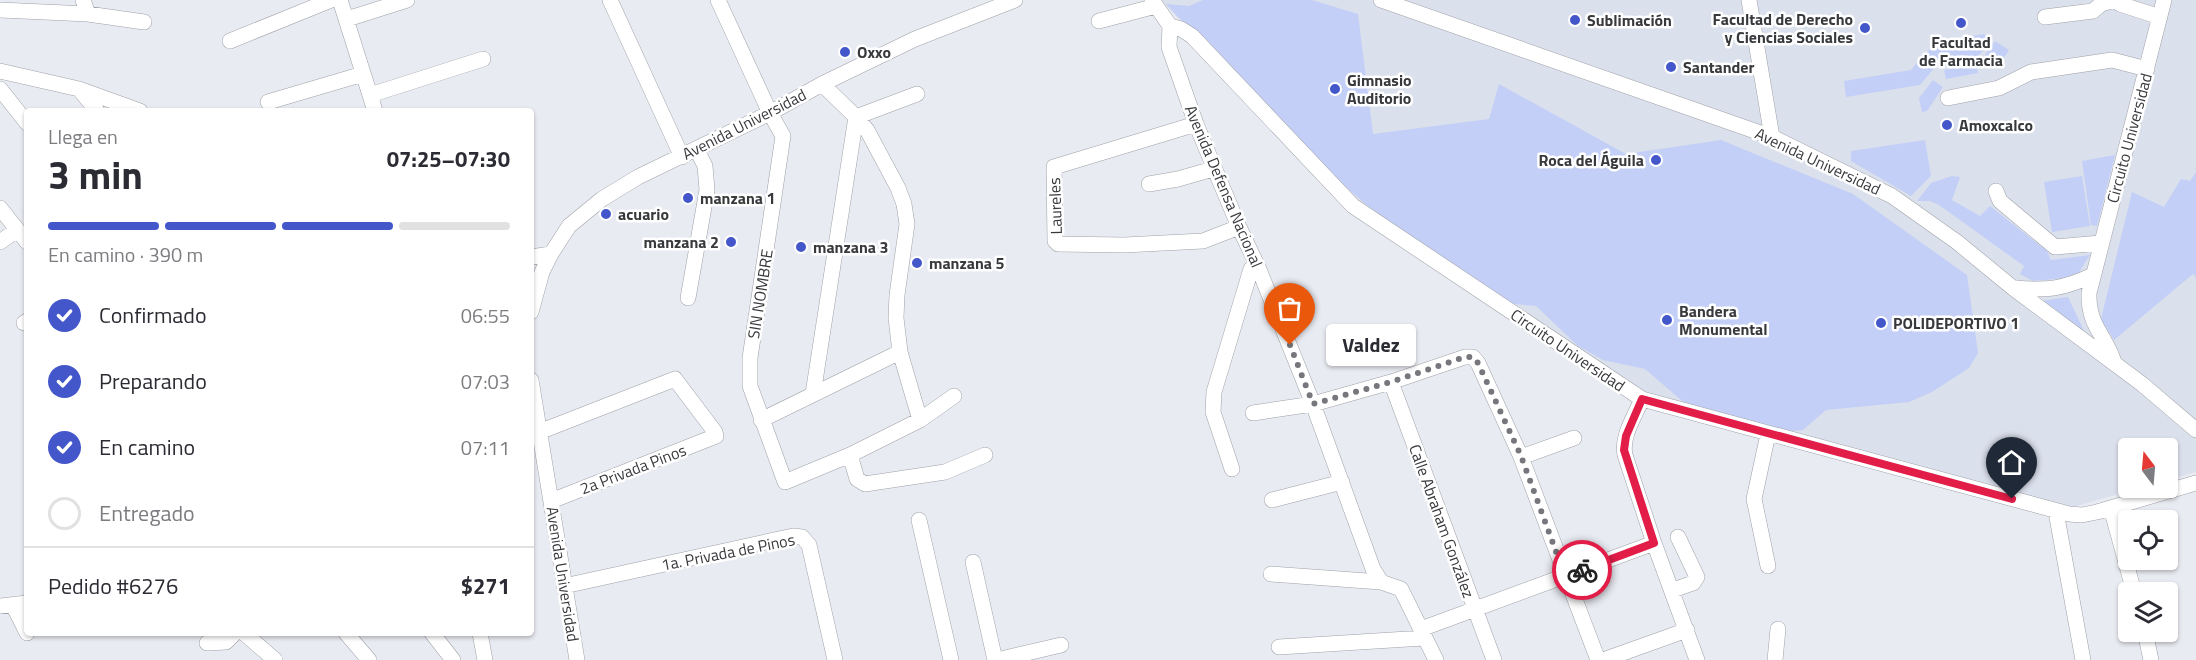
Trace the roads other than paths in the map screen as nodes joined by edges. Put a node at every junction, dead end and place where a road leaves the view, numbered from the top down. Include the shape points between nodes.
1 (331, 0) edge
2 (340, 0) edge
3 (407, 0) edge
4 (610, 0) edge
5 (718, 0) edge
6 (1015, 0) edge
7 (1381, 0) edge
8 (1749, 0) edge
9 (2114, 0) edge
10 (2164, 0) edge
11 (1154, 3) edge
12 (1416, 5) edge
13 (1, 7) edge
14 (85, 7) edge
15 (2045, 17) dead end
16 (2160, 17) junction
17 (347, 19) junction
18 (1099, 21) dead end
19 (144, 22) dead end
20 (1170, 26) junction
21 (230, 40) dead end
22 (483, 58) dead end
23 (2147, 69) junction
24 (0, 71) edge
25 (363, 74) junction
26 (822, 84) junction
27 (0, 89) edge
28 (79, 89) junction
29 (917, 94) dead end
30 (370, 95) junction
31 (1948, 98) dead end
32 (268, 102) dead end
33 (95, 108) edge
34 (132, 108) edge
35 (374, 108) edge
36 (770, 112) junction
37 (856, 117) junction
38 (24, 119) edge
39 (1196, 124) junction
40 (1772, 137) junction
41 (697, 150) junction
42 (682, 157) junction
43 (1214, 169) junction
44 (1149, 184) dead end
45 (1996, 191) dead end
46 (0, 208) edge
47 (1239, 227) junction
48 (22, 236) edge
49 (0, 242) edge
50 (2101, 243) junction
51 (551, 254) junction
52 (534, 257) edge
53 (1251, 269) dead end
54 (2093, 275) junction
55 (2013, 288) junction
56 (688, 298) dead end
57 (534, 301) edge
58 (900, 352) junction
59 (2114, 363) junction
60 (1391, 382) junction
61 (813, 394) junction
62 (954, 396) dead end
63 (534, 397) edge
64 (1642, 399) junction
65 (1313, 404) junction
66 (1253, 413) dead end
67 (761, 420) junction
68 (920, 420) junction
69 (2196, 430) edge
70 (540, 432) junction
71 (1768, 434) junction
72 (1574, 438) dead end
73 (850, 455) junction
74 (985, 455) dead end
75 (1521, 456) junction
76 (1232, 469) dead end
77 (1342, 482) junction
78 (2196, 483) edge
79 (1272, 500) dead end
80 (551, 501) junction
81 (2111, 508) junction
82 (2056, 512) junction
83 (919, 520) dead end
84 (1678, 537) dead end
85 (1654, 543) junction
86 (973, 562) dead end
87 (1768, 566) dead end
88 (1270, 574) dead end
89 (1565, 576) junction
90 (1381, 582) junction
91 (2131, 582) edge
92 (564, 586) junction
93 (1673, 590) junction
94 (13, 605) edge
95 (1474, 610) junction
96 (24, 627) edge
97 (1778, 629) dead end
98 (1687, 630) junction
99 (1422, 634) junction
100 (232, 636) edge
101 (247, 636) edge
102 (349, 636) edge
103 (434, 636) edge
104 (481, 636) edge
105 (2147, 642) edge
106 (207, 644) dead end
107 (1061, 645) dead end
108 (1279, 647) dead end
109 (275, 660) edge
110 (369, 660) edge
111 (453, 660) edge
112 (485, 660) edge
113 (577, 660) edge
114 (835, 660) edge
115 (951, 660) edge
116 (996, 660) edge
117 (1436, 660) edge
118 (1494, 660) edge
119 (1598, 660) edge
120 (1604, 660) edge
121 (1697, 660) edge
122 (1775, 660) edge
123 (2083, 660) edge
124 (2151, 660) edge

1 - 21 street
2 - 17 street
3 - 17 street
4 - 42 street
5 - 36 street, SIN NOMBRE
6 - 26 street, Avenida Universidad via 915,39
7 - 12 street, Avenida Universidad
8 - 40 street
9 - 15 street via 2093,11
9 - 16 street
10 - 16 street, Circuito Universidad
11 - 18 street
11 - 20 street
12 - 40 street, Avenida Universidad
13 - 14 street
14 - 19 street
16 - 23 street, Circuito Universidad
17 - 25 street
20 - 39 street, Avenida Defensa Nacional via 1169,47
20 - 64 street, Circuito Universidad via 1192,36 1353,206
22 - 30 street
23 - 31 street via 2112,60 2031,72 1999,88
23 - 50 street, Circuito Universidad
24 - 28 street
25 - 30 street
25 - 32 street
26 - 36 street, Avenida Universidad
26 - 37 street
27 - 38 street
28 - 33 street
28 - 34 street
29 - 37 street
30 - 35 street
36 - 41 street, Avenida Universidad
36 - 67 street, SIN NOMBRE via 783,136 750,358 750,386
37 - 58 street via 867,130 904,204 907,224 896,318
37 - 61 street
39 - 43 street, Avenida Defensa Nacional
39 - 47 street, Laureles via 1054,167 1055,241 1113,245 1203,241
40 - 55 street, Avenida Universidad via 1892,196
41 - 42 street, Avenida Universidad
41 - 56 street via 705,166 707,198
42 - 51 street, Avenida Universidad via 602,199 569,226
43 - 44 street
43 - 47 street, Avenida Defensa Nacional
45 - 50 street via 2000,201 2055,247
46 - 48 street
47 - 65 street, Avenida Defensa Nacional
48 - 49 street
50 - 54 street, Circuito Universidad
51 - 52 street
51 - 57 street, Avenida Universidad
53 - 76 street via 1214,392 1213,412
54 - 55 street via 2070,286
54 - 59 street, Circuito Universidad via 2088,310
55 - 59 street, Avenida Universidad
58 - 61 street
58 - 68 street
59 - 69 street, Avenida Universidad
60 - 65 street
60 - 75 street via 1473,357
60 - 95 street, Calle Abraham González
61 - 67 street
62 - 68 street
63 - 70 street, Avenida Universidad
64 - 71 street, Circuito Universidad
64 - 85 street via 1624,445
65 - 66 street
65 - 77 street, Avenida Defensa Nacional
67 - 73 street, SIN NOMBRE via 785,482
68 - 73 street
70 - 80 street, Avenida Universidad
70 - 80 street, 2a Privada Pinos via 675,379 716,436
71 - 82 street, Circuito Universidad
71 - 87 street via 1754,499
72 - 75 street
73 - 74 street via 857,479 865,484 945,472
75 - 89 street
77 - 79 street
77 - 90 street, Avenida Defensa Nacional
78 - 81 street, Circuito Universidad
80 - 92 street, Avenida Universidad
81 - 82 street, Circuito Universidad via 2082,515
81 - 91 street
82 - 123 street
83 - 115 street
84 - 93 street via 1697,577 1693,583
85 - 89 street
85 - 93 street
86 - 116 street
88 - 90 street
89 - 95 street
89 - 119 street
90 - 99 street via 1401,589
92 - 113 street, Avenida Universidad
92 - 114 street, 1a. Privada de Pinos via 802,537 809,544
93 - 98 street
94 - 96 street
95 - 99 street
95 - 118 street, Calle Abraham González
97 - 122 street
98 - 120 street
98 - 121 street
99 - 108 street
99 - 117 street
100 - 106 street via 226,642
101 - 109 street
102 - 110 street
103 - 111 street
104 - 112 street
105 - 124 street
107 - 116 street

